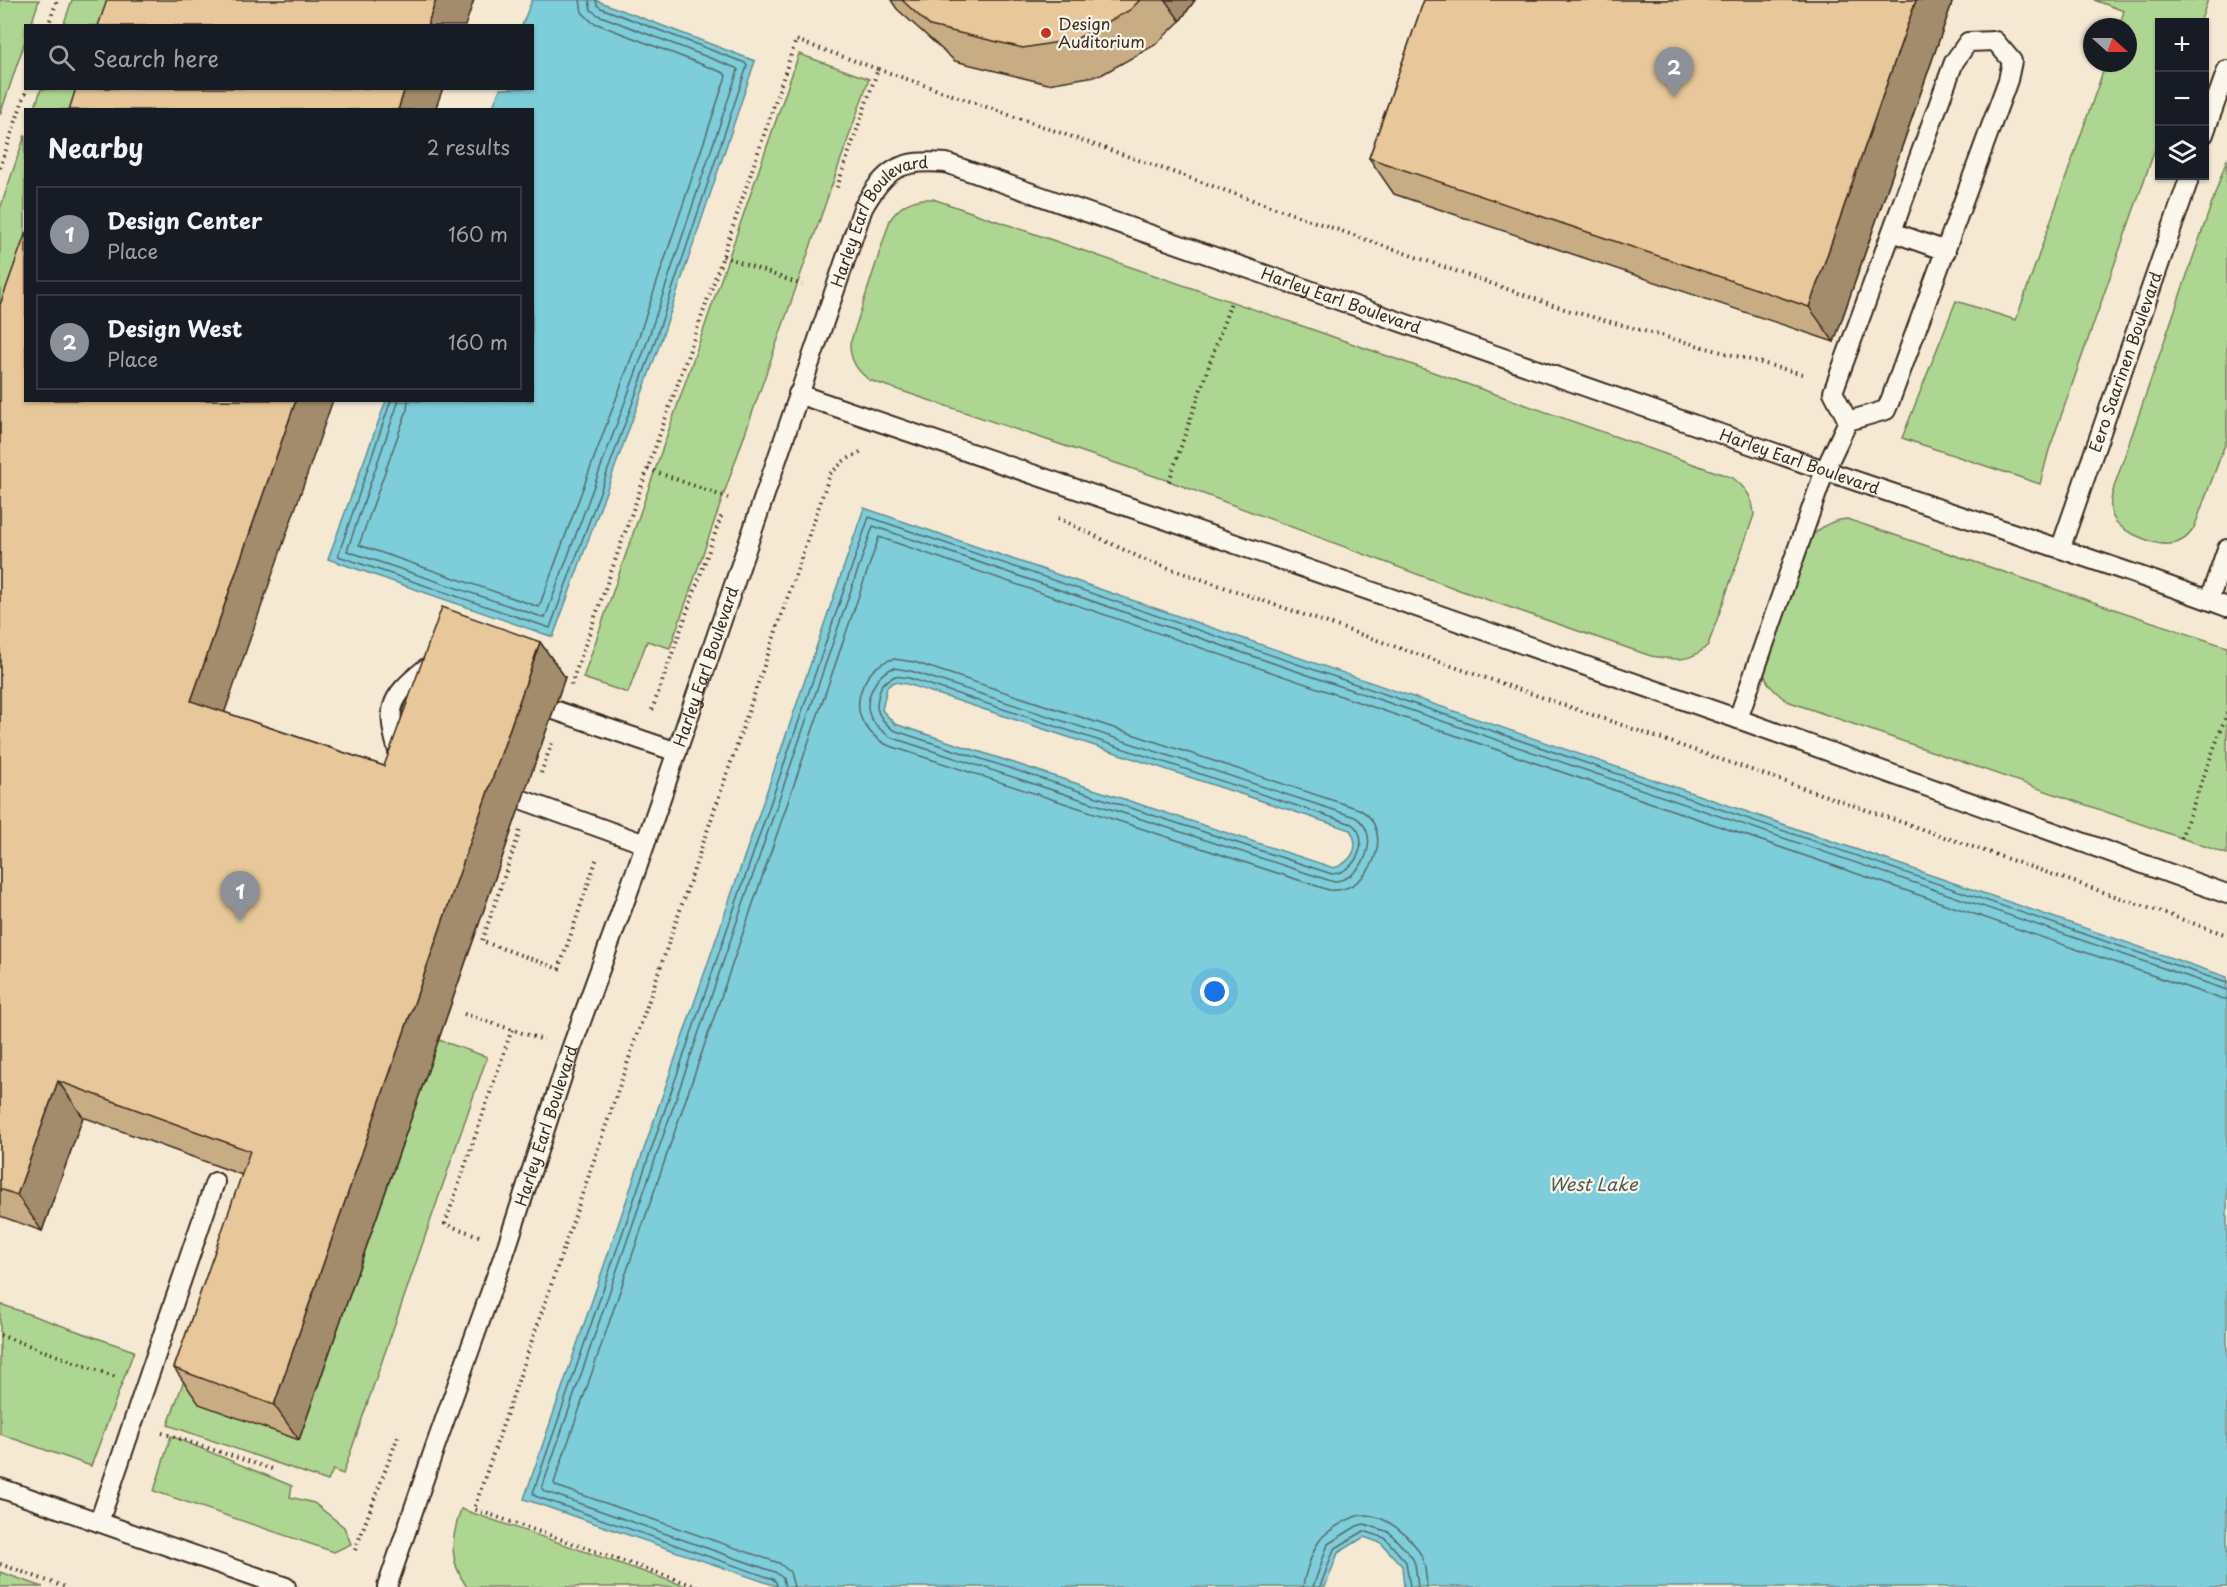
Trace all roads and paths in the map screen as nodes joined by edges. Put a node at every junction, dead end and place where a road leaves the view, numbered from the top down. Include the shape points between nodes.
1 (57, 0) edge
2 (49, 24) edge
3 (878, 69) junction
4 (2227, 69) edge
5 (26, 90) edge
6 (2208, 126) edge
7 (0, 168) edge
8 (2189, 180) edge
9 (832, 199) dead end
10 (1892, 232) junction
11 (1946, 251) junction
12 (723, 256) junction
13 (806, 274) dead end
14 (802, 285) junction
15 (798, 296) dead end
16 (1231, 302) dead end
17 (1814, 377) dead end
18 (798, 394) junction
19 (1848, 421) junction
20 (872, 449) dead end
21 (648, 469) junction
22 (1825, 470) junction
23 (1169, 481) dead end
24 (732, 487) dead end
25 (724, 510) dead end
26 (1053, 516) dead end
27 (2061, 547) junction
28 (2227, 549) edge
29 (2209, 600) junction
30 (2227, 607) edge
31 (455, 677) edge
32 (558, 712) junction
33 (2227, 713) edge
34 (648, 716) dead end
35 (1738, 719) junction
36 (677, 752) junction
37 (422, 766) edge
38 (527, 802) junction
39 (2181, 838) dead end
40 (645, 844) junction
41 (600, 848) dead end
42 (2227, 894) edge
43 (2227, 935) edge
44 (464, 1014) dead end
45 (512, 1029) junction
46 (571, 1049) junction
47 (215, 1182) dead end
48 (507, 1246) junction
49 (0, 1335) edge
50 (145, 1387) junction
51 (133, 1423) junction
52 (399, 1434) dead end
53 (275, 1470) dead end
54 (0, 1488) edge
55 (99, 1522) junction
56 (355, 1551) dead end
57 (0, 1564) edge
58 (65, 1587) edge
59 (286, 1587) edge
60 (387, 1587) edge
61 (698, 1587) edge

1 - 2 path
3 - 9 path
3 - 12 path via 796,40
3 - 17 path via 1567,310
4 - 6 lane
5 - 7 path
8 - 27 lane, Eero Saarinen Boulevard
10 - 11 lane
10 - 11 lane via 1954,62 1968,42 1995,41 2012,61 2008,80
10 - 19 lane via 1833,392
11 - 19 lane via 1886,410
12 - 14 path
12 - 21 path
13 - 14 path
14 - 15 path
16 - 23 path
18 - 22 lane, Harley Earl Boulevard via 863,208 875,186 894,169 919,160 946,163
18 - 35 lane
18 - 36 lane, Harley Earl Boulevard
19 - 22 lane
20 - 61 path via 844,461 830,474 474,1509
21 - 24 path via 728,498
21 - 32 path
22 - 27 lane, Harley Earl Boulevard
22 - 35 lane
25 - 34 path
26 - 43 path via 1143,559
27 - 29 lane, Harley Earl Boulevard
28 - 29 lane
29 - 30 lane, Harley Earl Boulevard
31 - 37 lane via 426,668 404,686 391,704 392,731 400,758
32 - 36 lane
32 - 38 path
33 - 39 path
35 - 42 lane
36 - 40 lane, Harley Earl Boulevard
38 - 40 lane
38 - 41 path via 482,941 559,969
40 - 46 lane, Harley Earl Boulevard
44 - 45 path
45 - 46 path
45 - 48 path via 445,1224
46 - 48 lane, Harley Earl Boulevard
47 - 50 lane
48 - 60 lane, Harley Earl Boulevard
49 - 50 path
50 - 51 lane
51 - 53 path
51 - 55 lane
52 - 56 path
54 - 55 lane
55 - 59 lane
57 - 58 path

